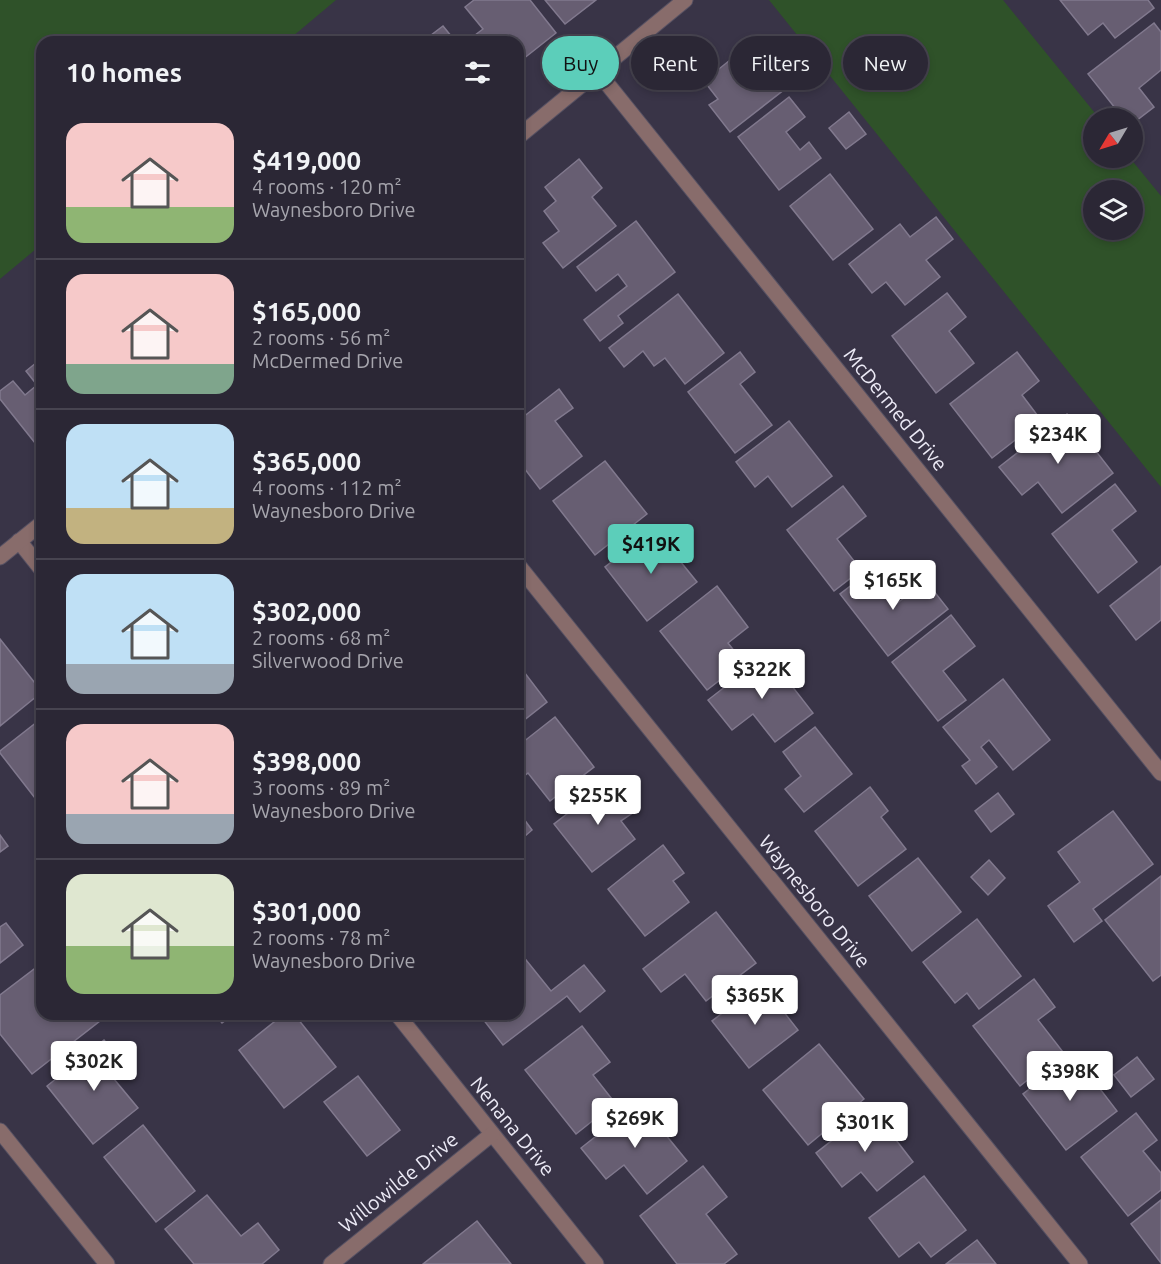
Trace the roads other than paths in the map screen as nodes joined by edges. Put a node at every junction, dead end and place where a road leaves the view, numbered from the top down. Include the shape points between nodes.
1 (686, 0) edge
2 (619, 53) edge
3 (574, 90) edge
4 (612, 90) edge
5 (524, 132) edge
6 (36, 528) edge
7 (19, 541) junction
8 (0, 557) edge
9 (36, 562) edge
10 (524, 572) edge
11 (1161, 773) edge
12 (402, 1020) edge
13 (0, 1131) edge
14 (492, 1134) junction
15 (107, 1264) edge
16 (331, 1264) edge
17 (596, 1264) edge
18 (1080, 1264) edge

1 - 2 street
3 - 5 street
4 - 11 street, McDermed Drive
6 - 7 street
7 - 8 street
7 - 9 street
10 - 18 street, Waynesboro Drive
12 - 14 street, Nenana Drive
13 - 15 street
14 - 16 street, Willowilde Drive
14 - 17 street, Nenana Drive

